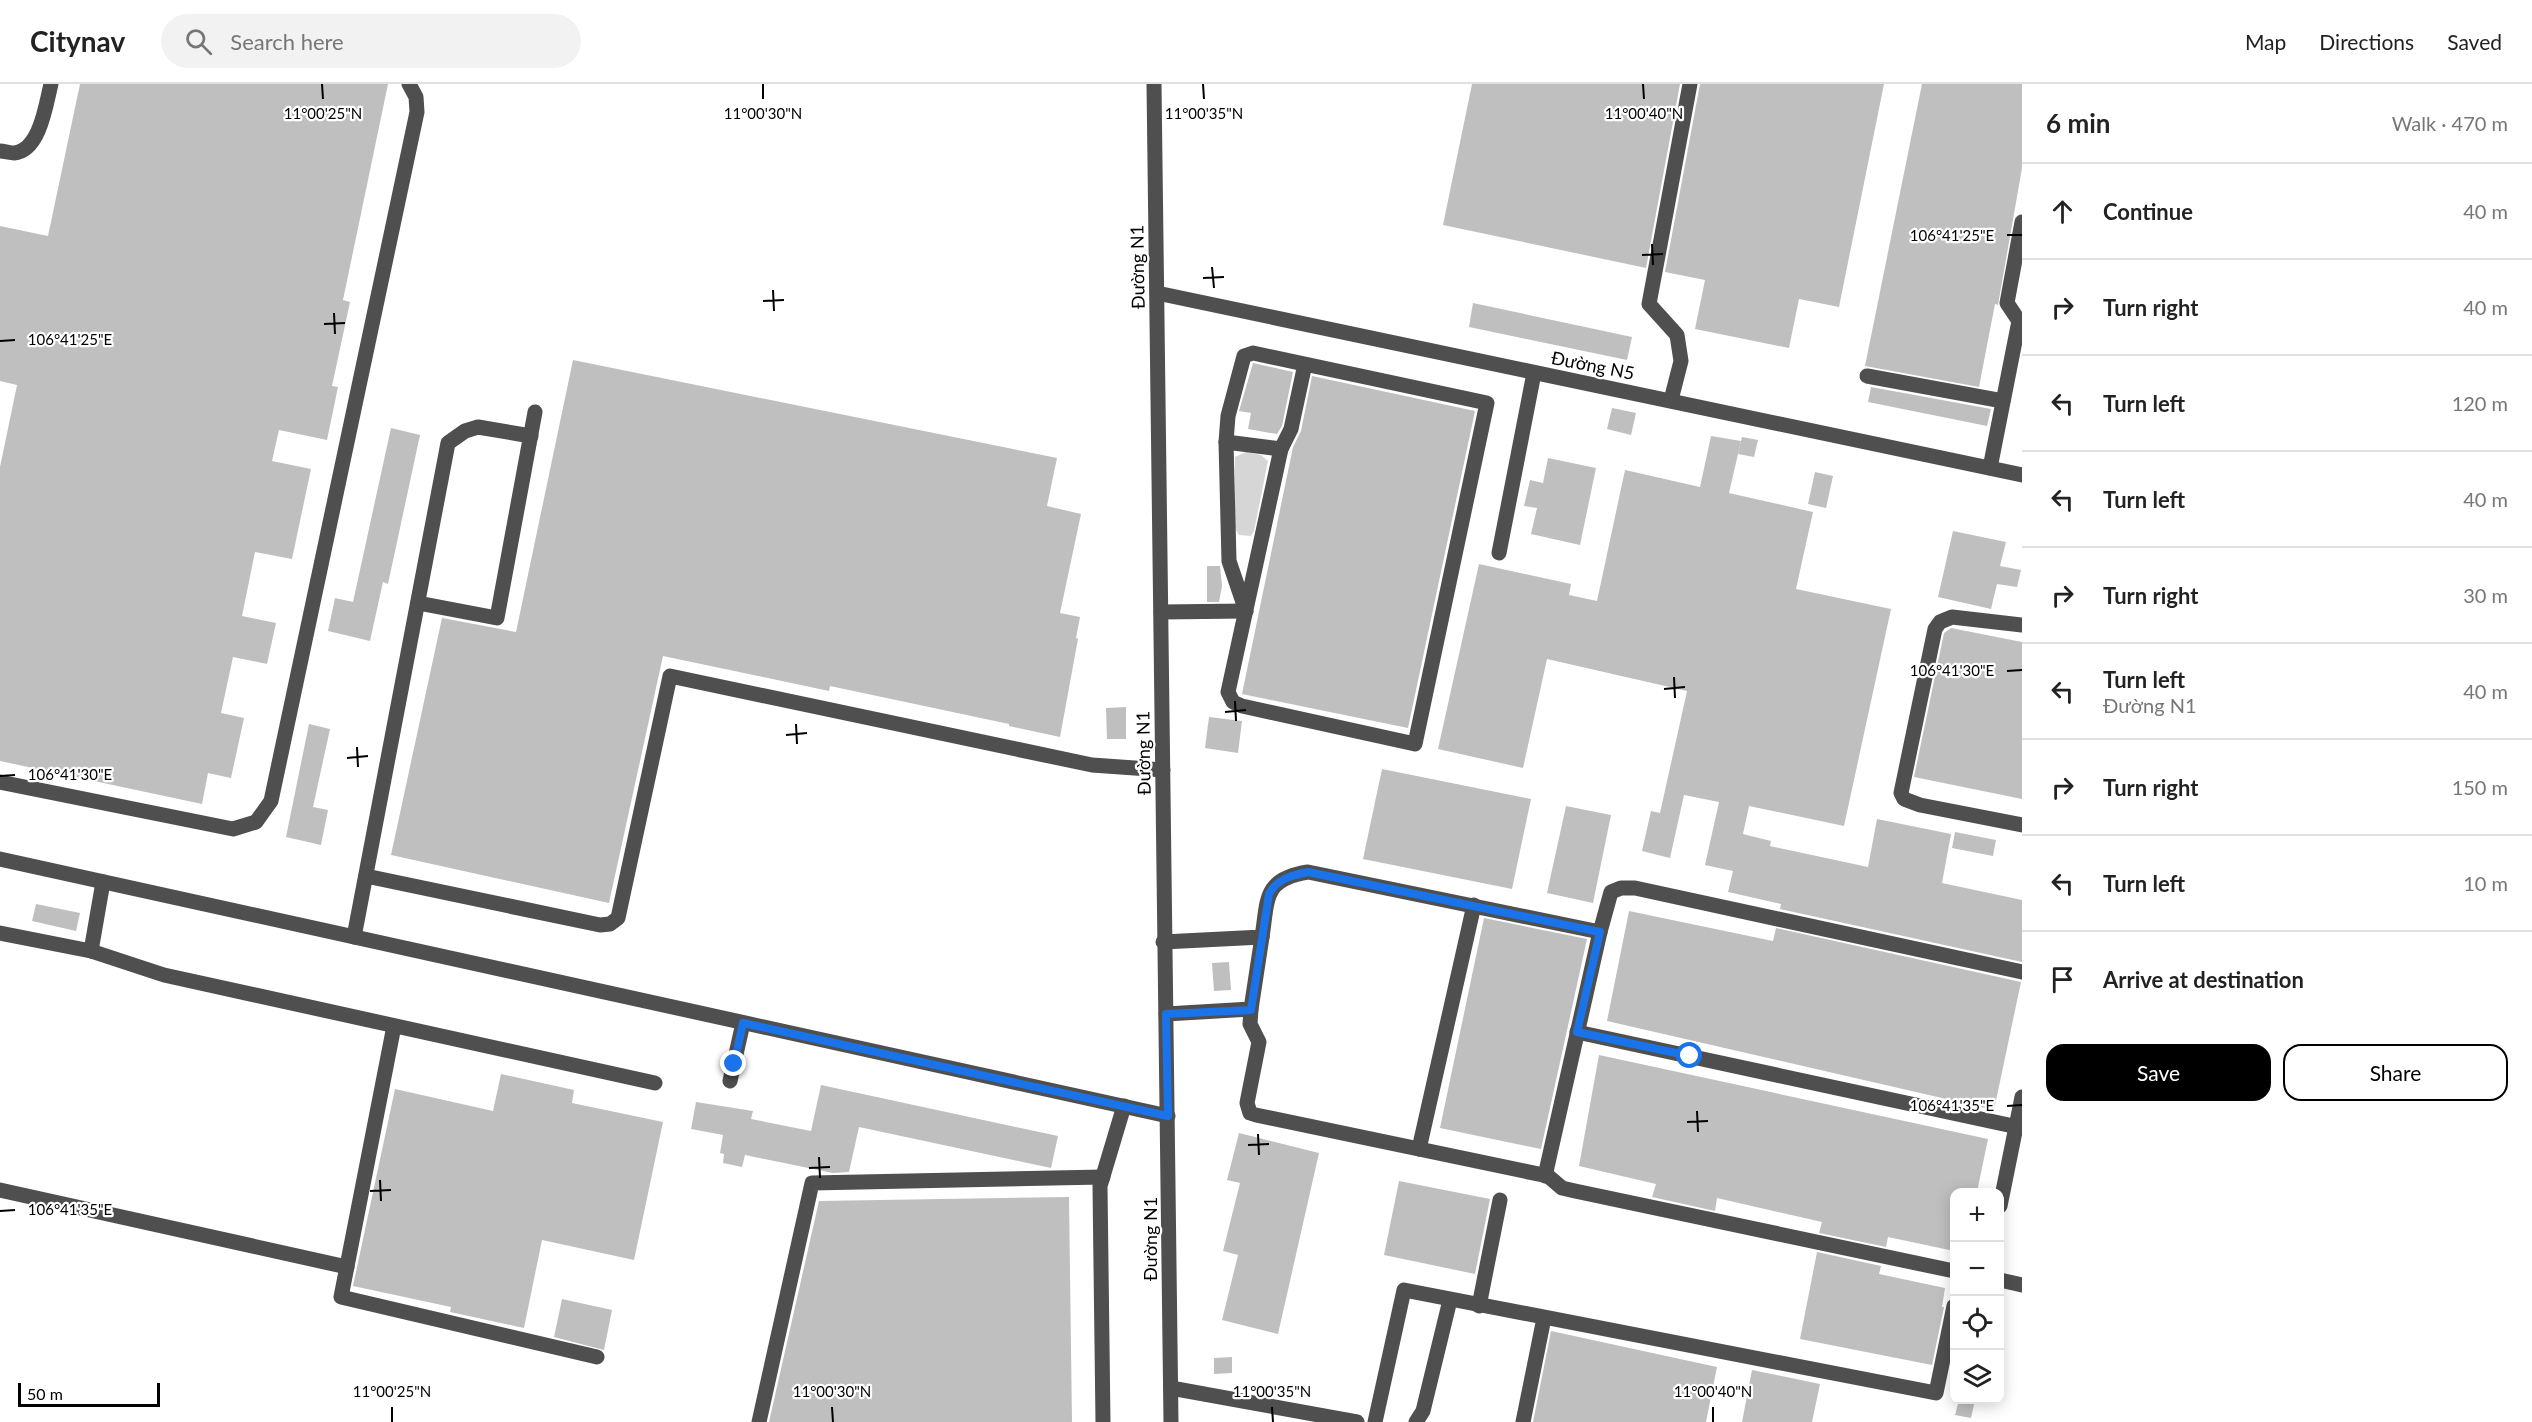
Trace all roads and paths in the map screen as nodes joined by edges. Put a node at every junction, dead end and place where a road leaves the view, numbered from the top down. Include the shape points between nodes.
1 (51, 84) edge
2 (409, 84) edge
3 (1154, 84) edge
4 (1690, 84) edge
5 (0, 151) edge
6 (2022, 222) edge
7 (1157, 293) junction
8 (2020, 321) edge
9 (1305, 364) junction
10 (1534, 373) junction
11 (1867, 376) dead end
12 (1671, 400) junction
13 (2003, 400) junction
14 (536, 412) dead end
15 (531, 436) junction
16 (1226, 442) junction
17 (1281, 449) junction
18 (1990, 468) junction
19 (2022, 475) edge
20 (1500, 554) dead end
21 (418, 603) junction
22 (1246, 611) junction
23 (1161, 612) junction
24 (2022, 625) edge
25 (1163, 770) junction
26 (0, 782) edge
27 (2022, 825) edge
28 (0, 859) edge
29 (366, 876) junction
30 (103, 882) junction
31 (1473, 905) junction
32 (1600, 932) junction
33 (0, 933) edge
34 (354, 937) junction
35 (1262, 937) junction
36 (1163, 942) junction
37 (91, 951) junction
38 (2022, 972) edge
39 (1251, 1010) junction
40 (1166, 1014) junction
41 (743, 1023) junction
42 (394, 1026) junction
43 (1577, 1032) junction
44 (730, 1081) dead end
45 (655, 1083) dead end
46 (2022, 1097) edge
47 (1124, 1106) junction
48 (1168, 1116) junction
49 (2019, 1127) edge
50 (1419, 1149) junction
51 (1545, 1176) junction
52 (1102, 1177) junction
53 (2004, 1189) edge
54 (0, 1190) edge
55 (1500, 1200) dead end
56 (347, 1267) junction
57 (1950, 1270) edge
58 (2004, 1281) edge
59 (2022, 1285) edge
60 (1450, 1300) junction
61 (1479, 1306) junction
62 (1544, 1318) junction
63 (1950, 1325) edge
64 (597, 1357) dead end
65 (1171, 1388) junction
66 (759, 1422) edge
67 (1103, 1422) edge
68 (1171, 1422) edge
69 (1357, 1422) edge
70 (1375, 1422) edge
71 (1416, 1422) edge
72 (1523, 1422) edge

1 - 5 street via 42,123 30,147 15,153
2 - 26 street via 416,97 417,112 270,801 256,822 233,829
3 - 7 street, Đường N1
4 - 12 street via 1649,304 1677,335 1681,361
6 - 8 street via 2007,303
7 - 10 street, Đường N5
7 - 23 street, Đường N1
8 - 13 street
9 - 16 street via 1253,353 1244,356 1228,416
9 - 17 street via 1291,429
9 - 22 street via 1487,402 1415,744 1233,702 1228,692
10 - 12 street, Đường N5
10 - 20 street
11 - 13 street
12 - 18 street, Đường N5
13 - 18 street
14 - 15 street
15 - 21 street via 478,427 448,444
15 - 21 street via 497,618
16 - 17 street
16 - 22 street via 1229,561
17 - 22 street
18 - 19 street, Đường N5
21 - 29 street
22 - 23 street
23 - 25 street, Đường N1
24 - 27 street via 1952,617 1940,622 1935,629 1901,793 1904,800 1920,805
25 - 29 street via 1092,765 670,676 618,918 610,924
25 - 36 street, Đường N1
28 - 30 street
29 - 34 street
30 - 34 street
30 - 37 street
31 - 32 street
31 - 35 street via 1308,872 1273,885
31 - 50 street
32 - 38 street via 1611,892 1635,888
32 - 43 street
33 - 37 street
34 - 41 street
35 - 36 street
35 - 39 street
36 - 40 street, Đường N1
37 - 42 street via 164,975
39 - 40 street
39 - 50 street via 1250,1024 1259,1042 1247,1103 1250,1113
40 - 48 street, Đường N1
41 - 44 street
41 - 47 street
42 - 45 street
42 - 56 street
43 - 49 street
43 - 51 street
46 - 49 street
47 - 48 street
47 - 52 street
48 - 65 street, Đường N1
49 - 53 street
50 - 51 street
51 - 57 street via 1562,1188
52 - 66 street via 812,1184
52 - 67 street
54 - 56 street
55 - 61 street
56 - 64 street via 341,1297
58 - 59 street
60 - 61 street
60 - 70 street via 1404,1290
60 - 71 street via 1423,1411
61 - 62 street
62 - 63 street via 1936,1393
62 - 72 street
65 - 68 street, Đường N1
65 - 69 street

